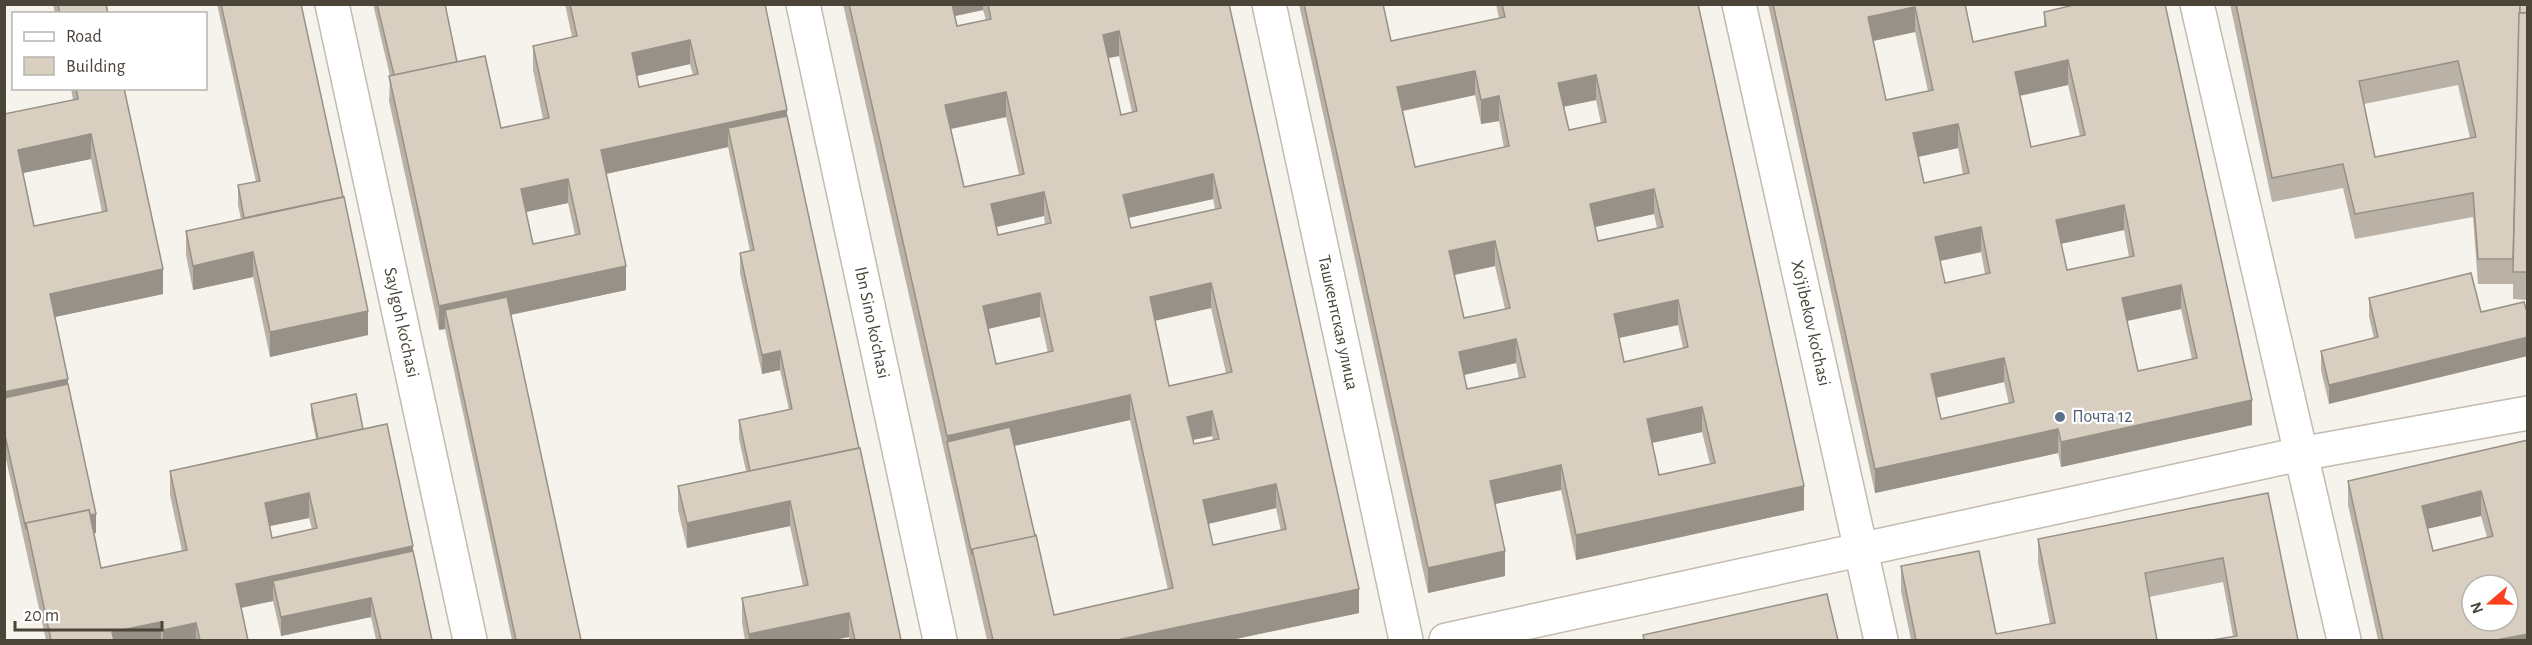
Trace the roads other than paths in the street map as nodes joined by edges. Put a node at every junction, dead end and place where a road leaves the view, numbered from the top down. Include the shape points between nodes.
1 (332, 4) edge
2 (803, 4) edge
3 (1269, 4) edge
4 (1739, 4) edge
5 (2197, 4) edge
6 (2528, 413) edge
7 (2300, 454) junction
8 (1862, 548) junction
9 (470, 640) edge
10 (940, 640) edge
11 (1406, 640) edge
12 (1446, 640) edge
13 (1881, 640) edge
14 (2344, 640) edge

1 - 9 street, Saylgoh ko'chasi
2 - 10 street, Ibn Sino ko'chasi
3 - 11 street, Ташкентская улица
4 - 8 street, Xo'jibekov ko'chasi
5 - 7 street
6 - 7 street
7 - 8 street
7 - 14 street
8 - 12 street
8 - 13 street, Xo'jibekov ko'chasi

